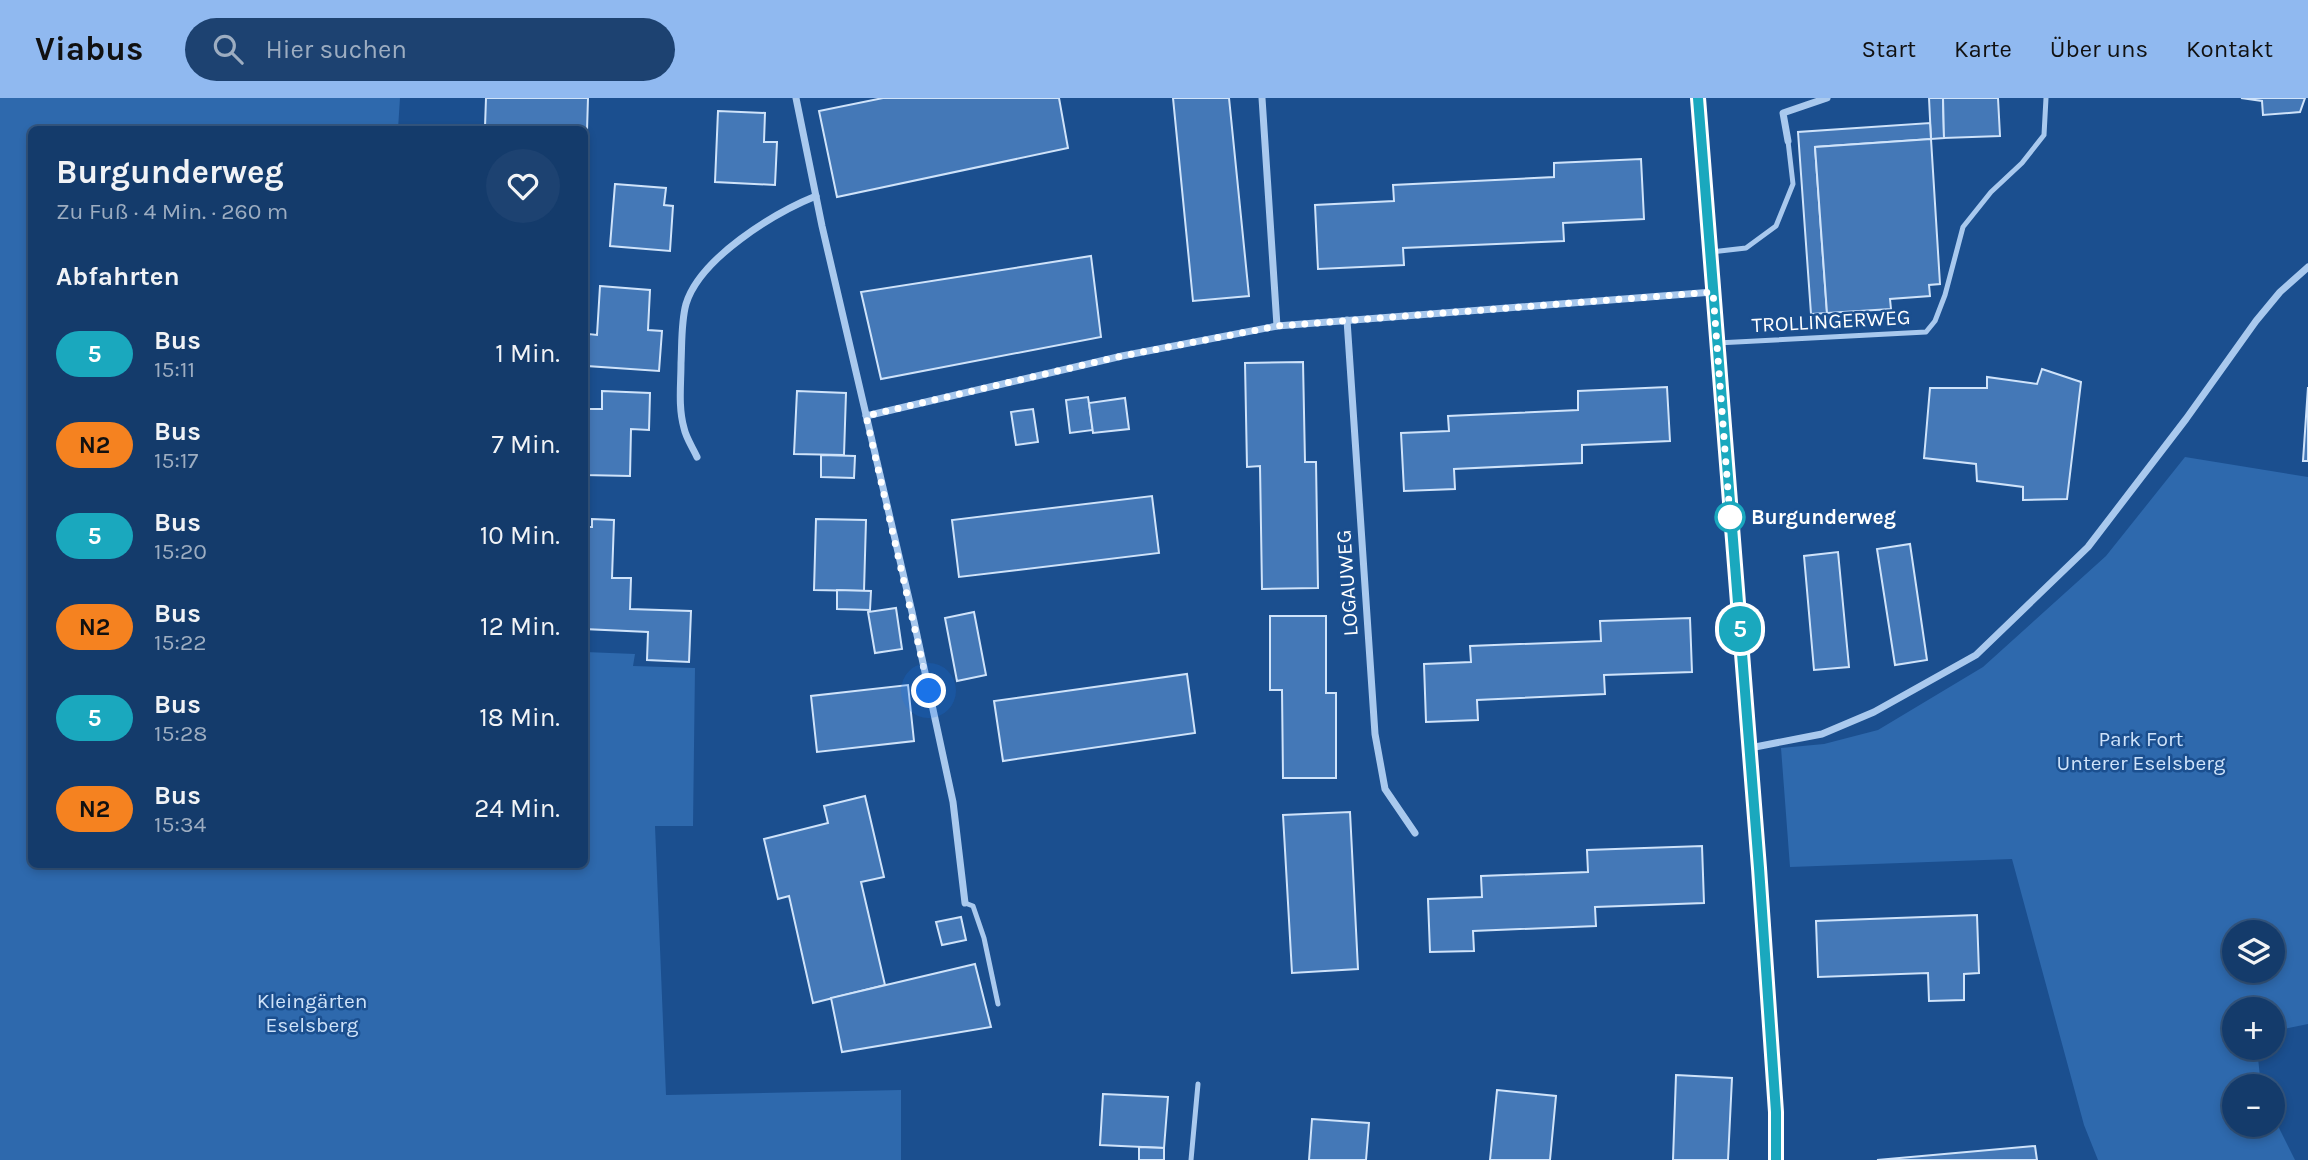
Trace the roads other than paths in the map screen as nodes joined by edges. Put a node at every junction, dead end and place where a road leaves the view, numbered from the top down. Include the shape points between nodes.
1 (796, 98) edge
2 (1262, 98) edge
3 (1699, 98) edge
4 (1827, 98) edge
5 (2046, 98) edge
6 (1788, 141) joint
7 (816, 196) junction
8 (1711, 252) junction
9 (2308, 267) edge
10 (1713, 292) junction
11 (1347, 320) junction
12 (1278, 326) junction
13 (1717, 342) junction
14 (866, 416) junction
15 (697, 457) dead end
16 (1750, 748) junction
17 (1415, 833) dead end
18 (965, 903) joint
19 (998, 1004) dead end
20 (1198, 1084) dead end
21 (1191, 1160) edge
22 (1776, 1160) edge

1 - 7 street
2 - 12 street
3 - 8 street
4 - 6 street via 1783,113
5 - 13 lane, TROLLINGERWEG via 2044,135 1963,228 1945,295 1926,332
6 - 8 lane via 1793,184 1776,226 1746,248
7 - 14 street
7 - 15 street via 765,220 695,284 686,304 680,394 684,428
8 - 10 street
9 - 16 street via 2256,321 2088,547 1976,655 1833,730
10 - 11 street
10 - 13 street
11 - 12 street
11 - 17 street, LOGAUWEG via 1375,734 1384,789
12 - 14 street via 1122,356
13 - 16 street
14 - 18 street via 953,802
16 - 22 street
18 - 19 lane via 973,906 984,938
20 - 21 lane

